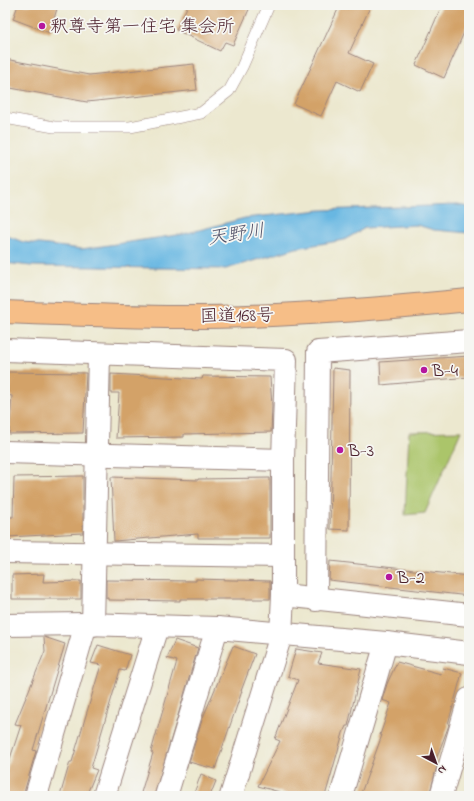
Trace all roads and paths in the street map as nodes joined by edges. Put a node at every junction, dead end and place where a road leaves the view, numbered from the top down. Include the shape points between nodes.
1 (269, 5) edge
2 (5, 118) edge
3 (469, 300) edge
4 (5, 312) edge
5 (469, 341) edge
6 (5, 350) edge
7 (99, 354) junction
8 (5, 452) edge
9 (97, 455) junction
10 (283, 460) junction
11 (5, 552) edge
12 (94, 554) junction
13 (283, 556) junction
14 (283, 595) junction
15 (316, 600) junction
16 (469, 615) edge
17 (89, 624) junction
18 (5, 626) edge
19 (157, 626) junction
20 (217, 628) junction
21 (281, 635) junction
22 (386, 644) junction
23 (469, 653) edge
24 (469, 699) edge
25 (36, 796) edge
26 (104, 796) edge
27 (166, 796) edge
28 (232, 796) edge
29 (341, 796) edge
30 (441, 796) edge

1 - 2 lane via 229,91 201,113 130,127 54,127
3 - 4 highway, 国道168号 via 292,314 166,317
5 - 15 street via 318,352
6 - 7 street
7 - 9 street
7 - 10 street via 286,360
8 - 9 street
9 - 10 street
9 - 12 street
10 - 13 street
11 - 12 street
12 - 13 street
12 - 17 street
13 - 14 street
14 - 15 street
14 - 21 street
15 - 16 street
17 - 18 street
17 - 19 street
17 - 25 street
19 - 20 street
19 - 26 street
20 - 21 street
20 - 27 street
21 - 22 street
21 - 28 street
22 - 23 street
22 - 29 street
24 - 30 street

